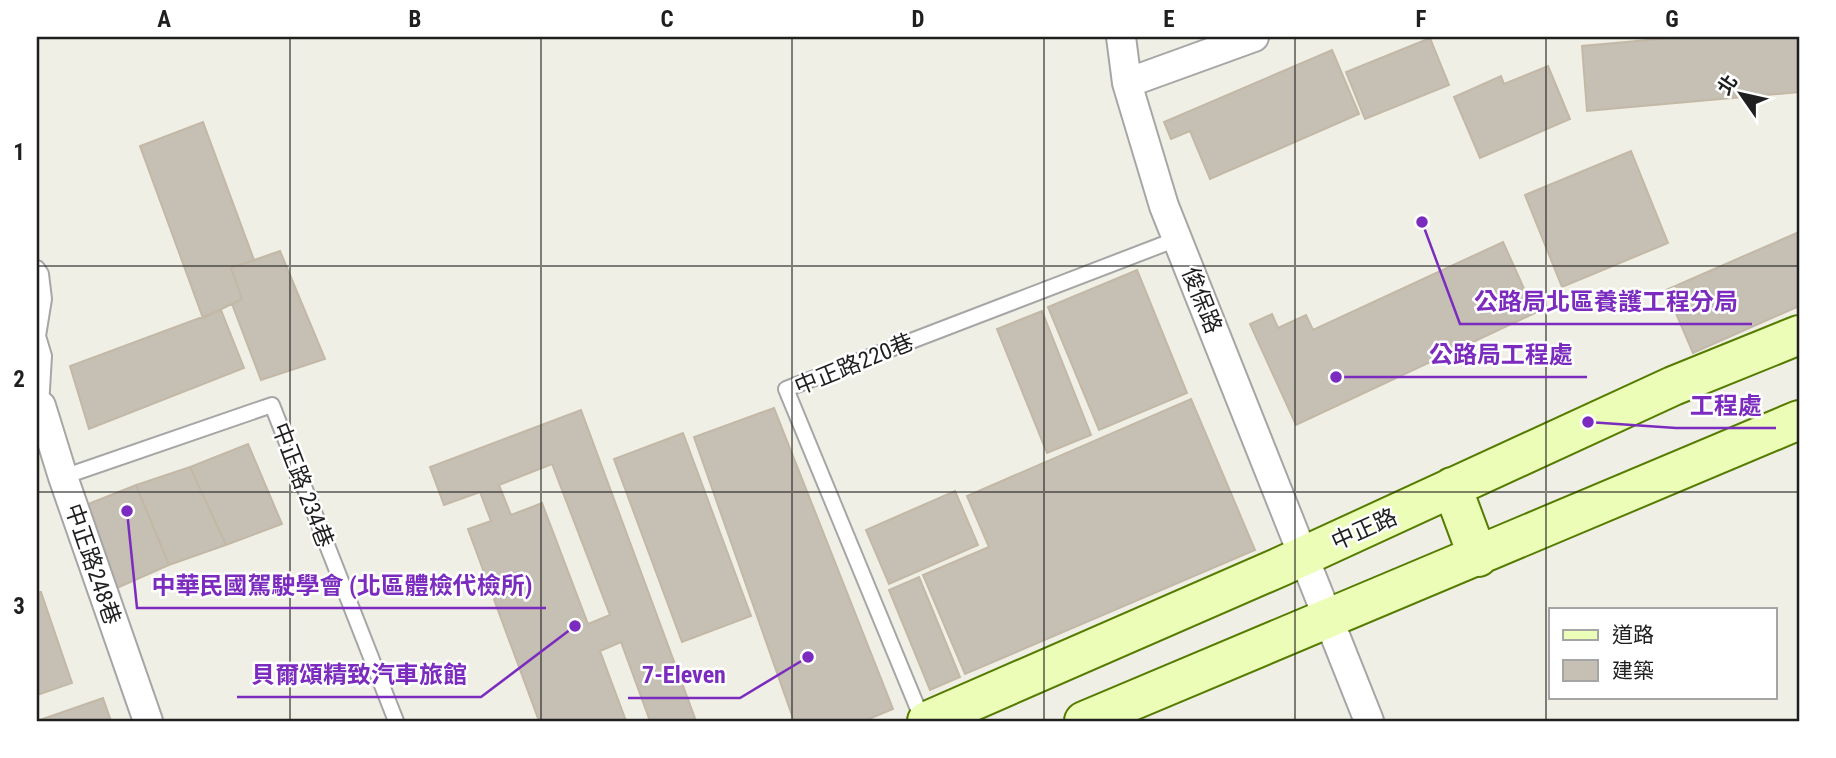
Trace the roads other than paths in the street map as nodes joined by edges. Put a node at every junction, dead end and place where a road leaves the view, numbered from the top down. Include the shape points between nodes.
1 (1122, 37) edge
2 (1254, 37) edge
3 (1127, 83) junction
4 (1177, 239) junction
5 (37, 268) edge
6 (1799, 335) edge
7 (39, 404) edge
8 (1799, 420) edge
9 (63, 477) junction
10 (1452, 487) junction
11 (1305, 556) junction
12 (1478, 556) junction
13 (1328, 618) junction
14 (148, 721) edge
15 (396, 721) edge
16 (925, 721) edge
17 (1084, 721) edge
18 (1369, 721) edge

1 - 3 street, 俊保路
2 - 3 street
3 - 4 street, 俊保路
4 - 11 street, 俊保路
4 - 16 lane, 中正路220巷 via 786,389
5 - 7 lane via 44,299 38,336 44,356
6 - 10 main road, 中正路 via 1673,386
7 - 9 street, 中正路248巷
8 - 12 main road
9 - 14 street, 中正路248巷
9 - 15 lane, 中正路 234巷 via 272,405
10 - 11 main road, 中正路
10 - 12 main road
11 - 13 street, 俊保路
11 - 16 main road, 中正路
12 - 13 main road
13 - 17 main road
13 - 18 street, 俊保路

